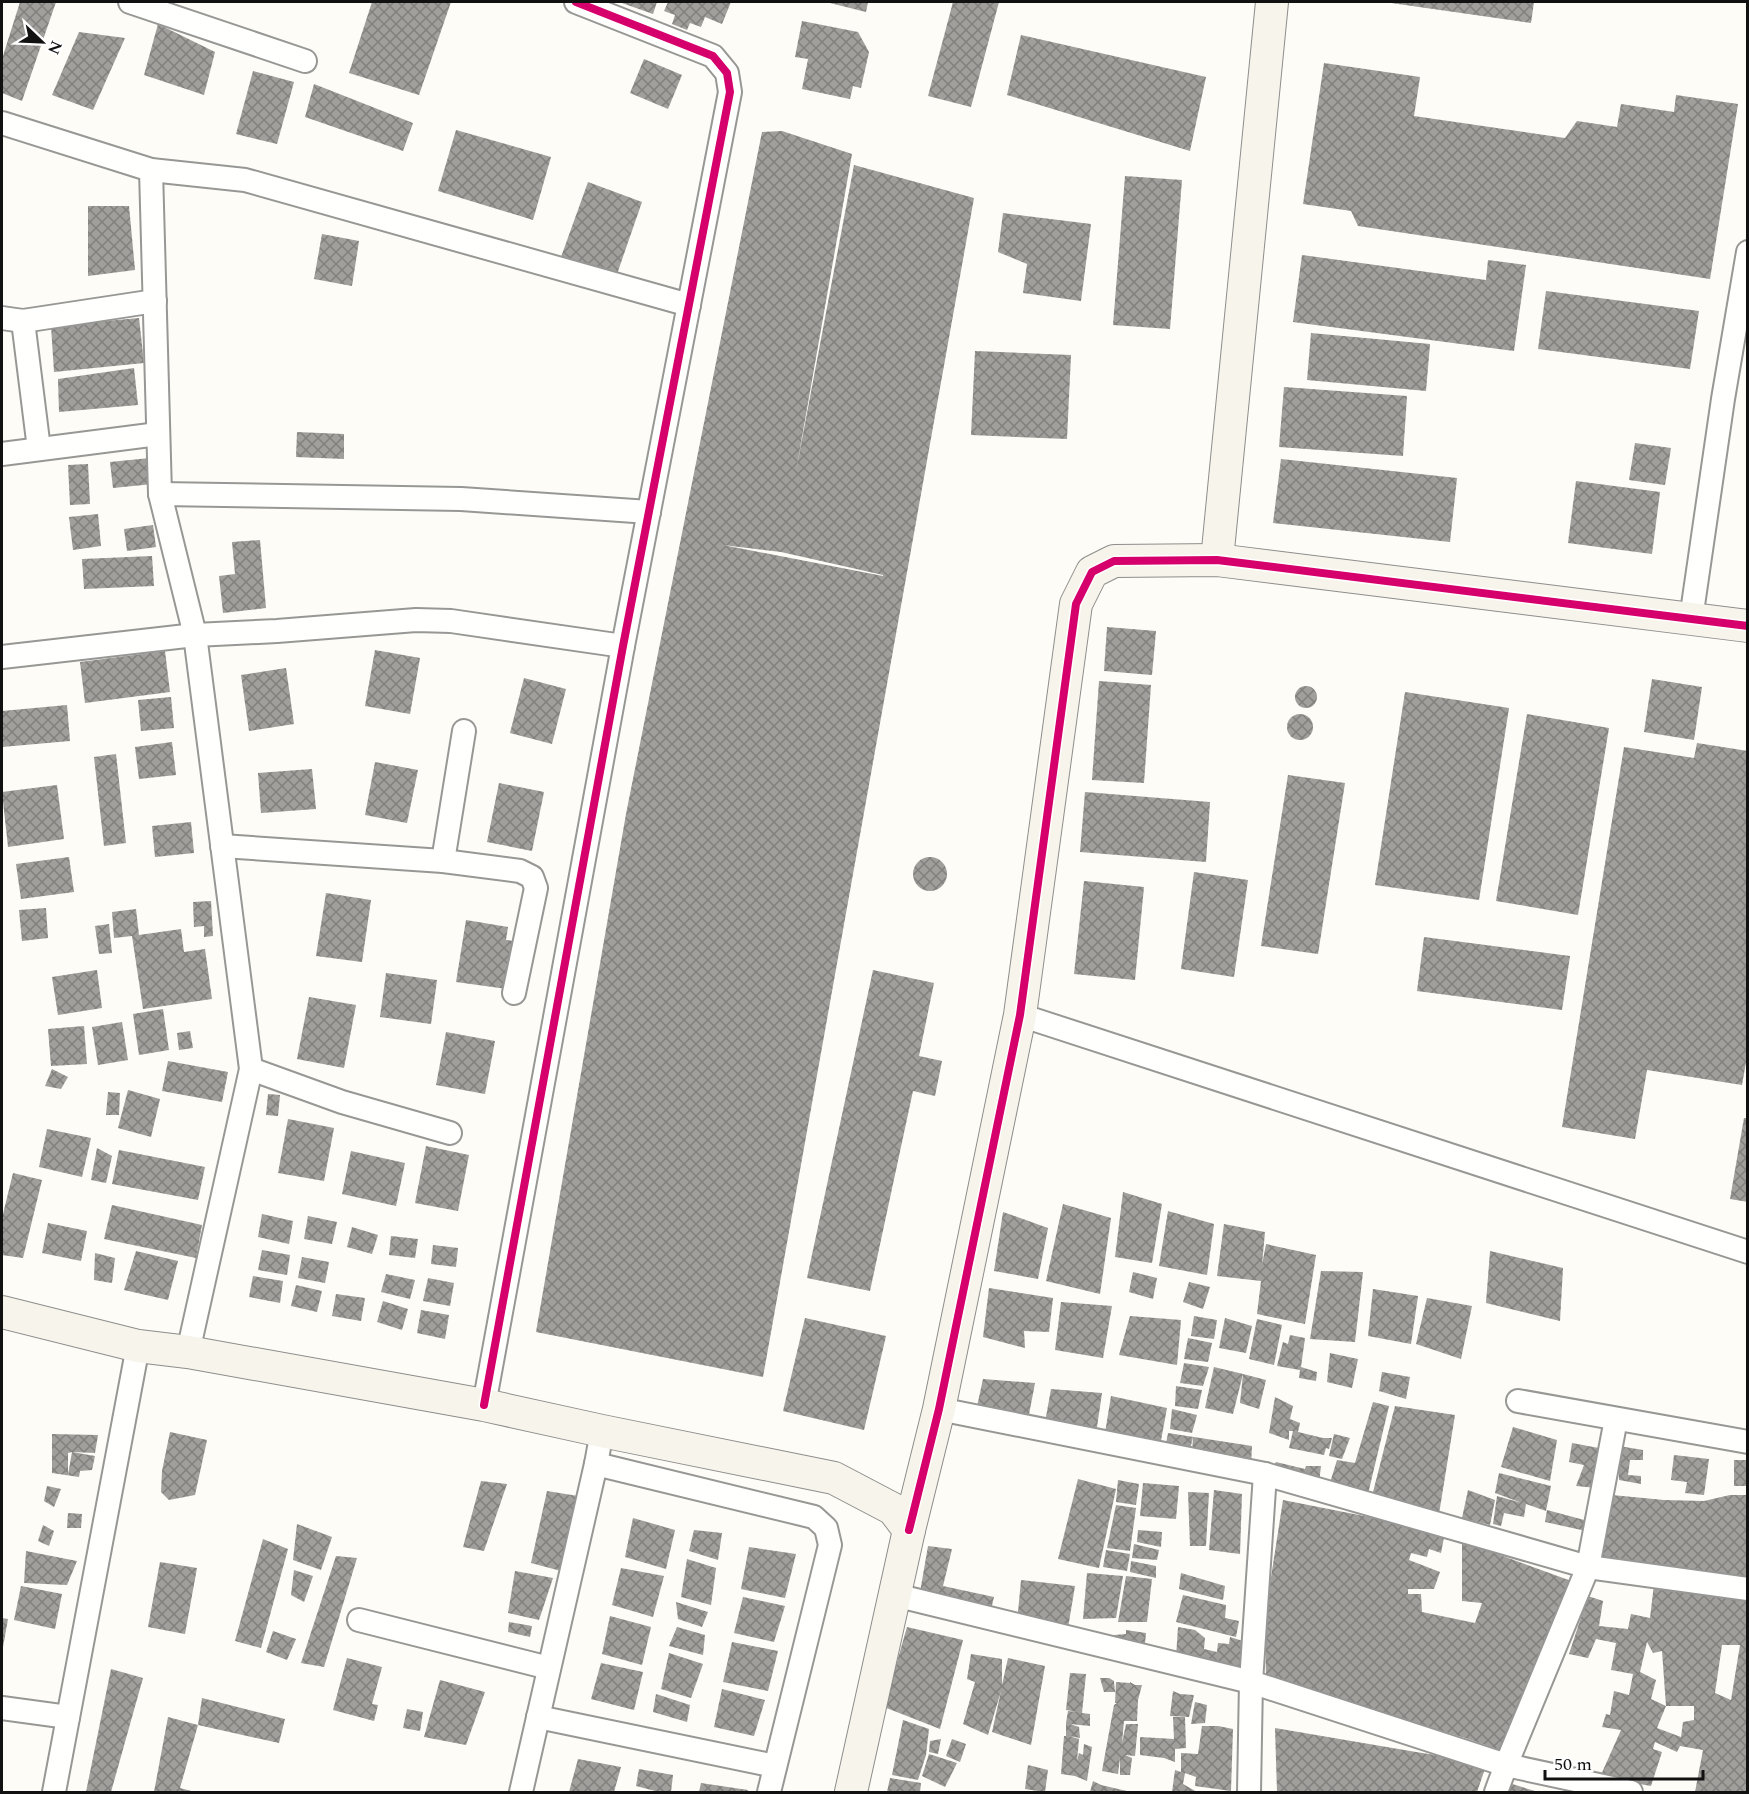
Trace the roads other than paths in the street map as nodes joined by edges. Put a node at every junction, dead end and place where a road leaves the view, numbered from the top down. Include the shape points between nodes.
1 (130, 2) edge
2 (576, 2) edge
3 (1272, 2) edge
4 (305, 61) dead end
5 (2, 123) edge
6 (152, 170) junction
7 (1748, 252) edge
8 (155, 301) junction
9 (689, 305) junction
10 (12, 320) edge
11 (158, 434) junction
12 (39, 449) junction
13 (2, 454) edge
14 (160, 494) junction
15 (649, 512) junction
16 (1218, 560) junction
17 (1691, 619) junction
18 (1748, 626) edge
19 (195, 635) junction
20 (623, 646) junction
21 (2, 657) edge
22 (464, 731) dead end
23 (222, 846) junction
24 (443, 861) junction
25 (514, 993) dead end
26 (1020, 1015) junction
27 (251, 1070) junction
28 (450, 1133) dead end
29 (1748, 1252) edge
30 (2, 1312) edge
31 (138, 1346) junction
32 (188, 1352) junction
33 (1518, 1401) dead end
34 (484, 1405) junction
35 (939, 1408) junction
36 (1616, 1419) junction
37 (602, 1431) junction
38 (1748, 1442) edge
39 (596, 1464) junction
40 (1264, 1474) junction
41 (909, 1530) junction
42 (1588, 1567) junction
43 (1748, 1588) edge
44 (895, 1595) junction
45 (359, 1620) dead end
46 (549, 1668) junction
47 (1251, 1682) junction
48 (2, 1708) edge
49 (68, 1717) junction
50 (538, 1717) junction
51 (1506, 1765) junction
52 (776, 1766) junction
53 (54, 1792) edge
54 (521, 1792) edge
55 (769, 1792) edge
56 (851, 1792) edge
57 (1249, 1792) edge
58 (1496, 1792) edge
59 (1631, 1792) edge

1 - 4 street
2 - 9 street via 713,56 727,73 730,92
3 - 16 street
5 - 6 street
6 - 8 street
6 - 9 street via 245,180
7 - 17 street
8 - 10 street
8 - 11 street
9 - 15 street
10 - 12 street
11 - 12 street
11 - 14 street
12 - 13 street
14 - 15 street via 461,499
14 - 19 street
15 - 20 street
16 - 17 street
16 - 26 street via 1114,561 1092,572 1076,604
17 - 18 street
19 - 20 street via 416,620 451,621
19 - 21 street
19 - 23 street
20 - 34 street
22 - 24 street
23 - 24 street
23 - 27 street
24 - 25 street via 520,871 532,877 536,888
26 - 29 street
26 - 35 street
27 - 28 street via 342,1102
27 - 32 street
30 - 31 street
31 - 32 street
31 - 49 street
32 - 34 street
33 - 36 street
34 - 37 street
35 - 40 street
35 - 41 street
36 - 38 street
36 - 42 street
37 - 39 street
37 - 41 street via 834,1478 892,1509
39 - 46 street
39 - 52 street via 814,1517 826,1528 830,1545
40 - 42 street
40 - 47 street
41 - 44 street
42 - 43 street
42 - 51 street
44 - 47 street
44 - 56 street
45 - 46 street
46 - 50 street
47 - 51 street
47 - 57 street
48 - 49 street
49 - 53 street
50 - 52 street
50 - 54 street
51 - 58 street
51 - 59 street
52 - 55 street

